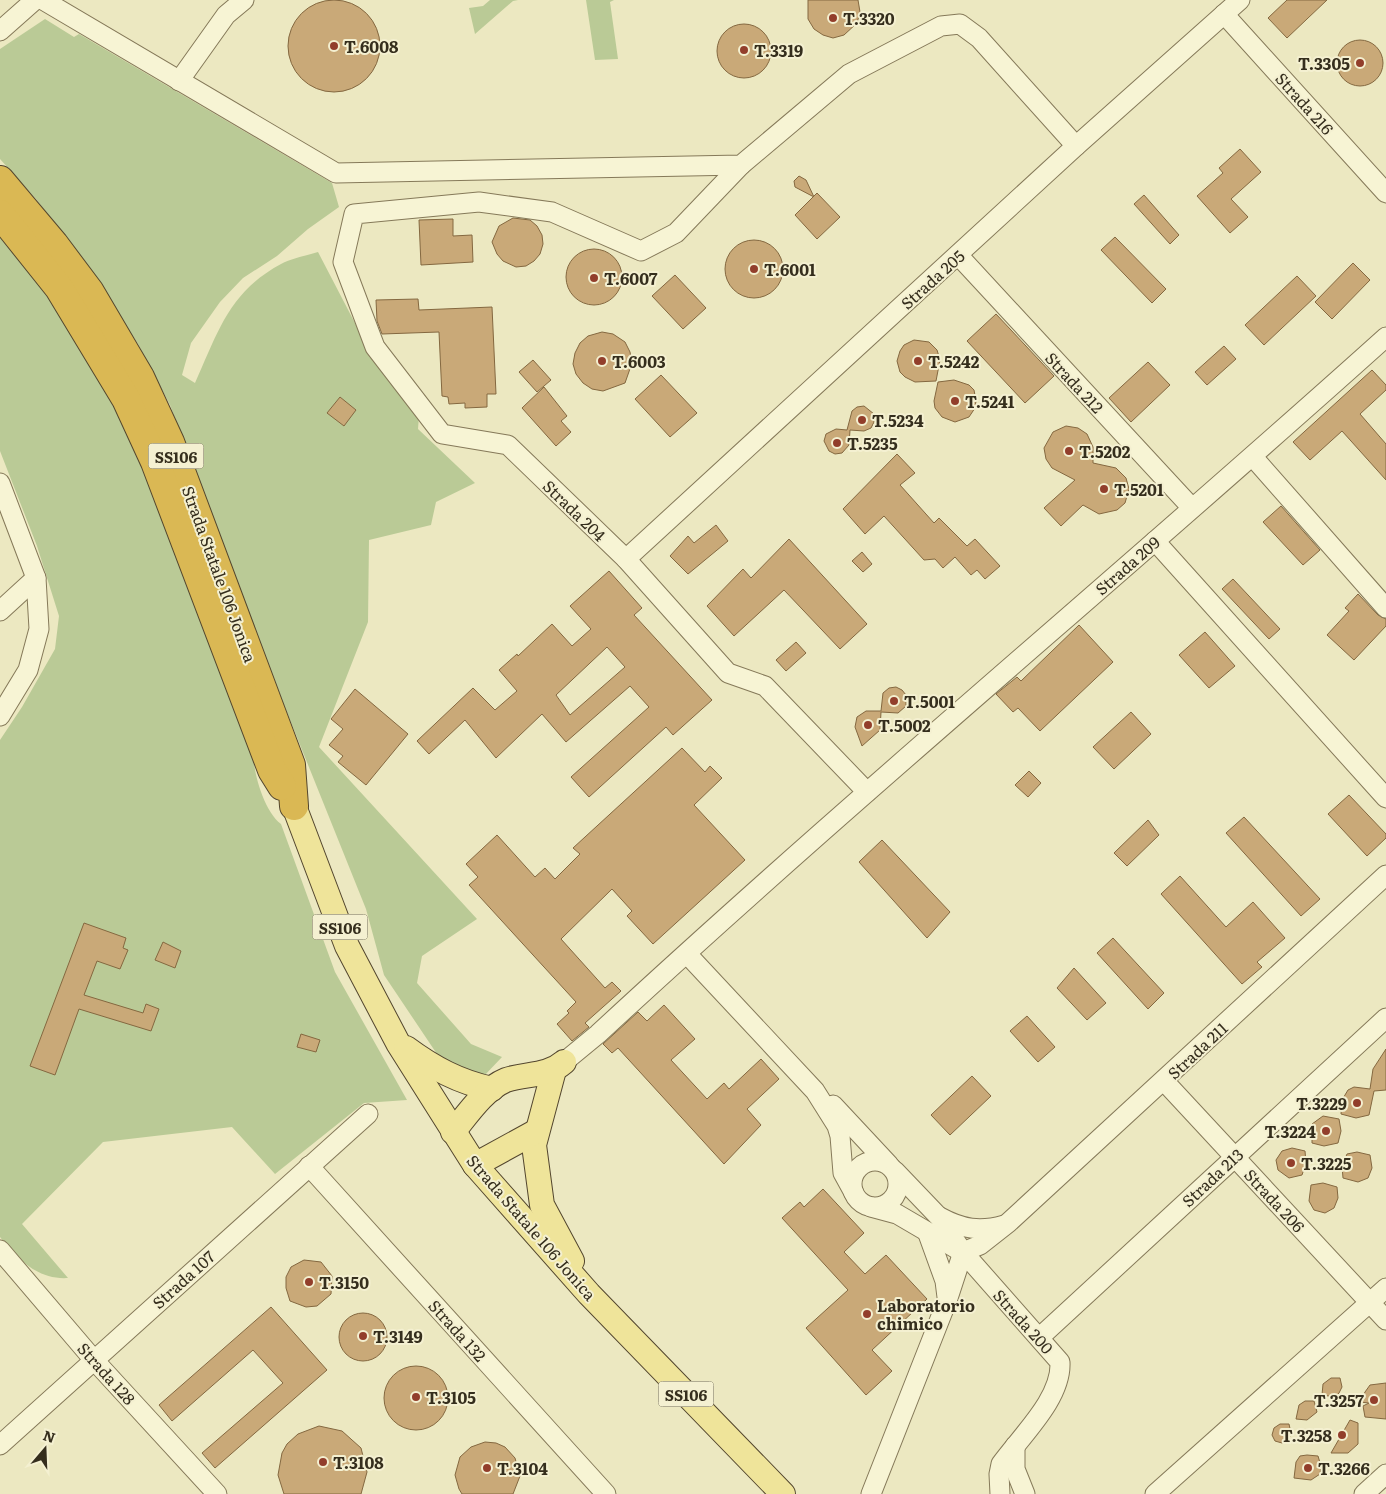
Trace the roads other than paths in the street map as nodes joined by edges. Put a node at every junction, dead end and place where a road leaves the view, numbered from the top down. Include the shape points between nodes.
1 (34, 0) edge
2 (43, 0) edge
3 (244, 0) edge
4 (1240, 0) edge
5 (1224, 14) junction
6 (0, 31) edge
7 (179, 81) junction
8 (1076, 146) junction
9 (741, 165) junction
10 (0, 180) edge
11 (1386, 193) edge
12 (0, 214) edge
13 (958, 255) junction
14 (1386, 337) edge
15 (1253, 457) junction
16 (0, 483) edge
17 (1192, 508) junction
18 (1155, 541) junction
19 (626, 559) junction
20 (36, 578) junction
21 (1386, 608) edge
22 (0, 611) edge
23 (0, 716) edge
24 (866, 792) junction
25 (1386, 798) edge
26 (294, 806) junction
27 (1386, 875) edge
28 (687, 954) junction
29 (1386, 1018) edge
30 (398, 1043) junction
31 (559, 1066) junction
32 (1164, 1081) junction
33 (492, 1090) junction
34 (814, 1091) junction
35 (368, 1114) dead end
36 (537, 1131) junction
37 (453, 1132) junction
38 (1234, 1157) junction
39 (476, 1165) junction
40 (309, 1166) junction
41 (892, 1168) junction
42 (854, 1193) junction
43 (871, 1207) junction
44 (939, 1217) junction
45 (1008, 1224) junction
46 (928, 1234) junction
47 (0, 1250) edge
48 (963, 1252) junction
49 (1386, 1288) edge
50 (590, 1294) junction
51 (947, 1301) junction
52 (1370, 1302) junction
53 (1386, 1320) edge
54 (1040, 1337) junction
55 (93, 1359) junction
56 (0, 1445) edge
57 (1016, 1446) junction
58 (1386, 1474) edge
59 (217, 1494) edge
60 (606, 1494) edge
61 (783, 1494) edge
62 (871, 1494) edge
63 (1000, 1494) edge
64 (1025, 1494) edge
65 (1156, 1494) edge
66 (1364, 1494) edge

1 - 6 lane
2 - 7 lane
3 - 7 lane via 226,16
4 - 5 lane, Strada 205
5 - 8 lane, Strada 205
5 - 11 lane, Strada 216
7 - 9 lane via 336,174
8 - 9 lane via 979,38 960,24 941,26 849,74
8 - 13 lane, Strada 205
9 - 19 lane, Strada 204 via 676,233 641,251 552,212 479,202 354,214 343,262 375,347 442,434 508,445
10 - 26 highway, Strada Statale 106 Jonica / SS106 via 90,292 140,377 170,442 291,765
12 - 26 highway, Strada Statale 106 Jonica / SS106 via 59,288 126,399 155,462 272,770
13 - 17 lane, Strada 212
13 - 19 lane, Strada 205
14 - 15 lane, Strada 209
15 - 17 lane, Strada 209
15 - 21 lane
16 - 20 lane
17 - 18 lane, Strada 209
18 - 24 lane, Strada 209
18 - 25 lane
19 - 24 lane, Strada 204 via 728,673 765,686
20 - 22 lane
20 - 23 lane via 39,629 28,670
24 - 28 lane, Strada 209
26 - 30 main road, Strada Statale 106 Jonica / SS106 via 347,946
27 - 32 lane, Strada 211
28 - 31 lane, Strada 209
28 - 34 lane
29 - 38 lane, Strada 213
30 - 33 main road via 450,1076
30 - 37 main road, Strada Statale 106 Jonica / SS106
31 - 33 main road via 505,1080
31 - 36 main road
32 - 38 lane, Strada 206
32 - 45 lane, Strada 211
33 - 37 main road via 477,1102
34 - 41 lane via 830,1101
34 - 42 lane via 837,1126 843,1173
35 - 40 lane, Strada 107
36 - 39 main road
36 - 50 main road via 534,1145 542,1205
37 - 39 main road, Strada Statale 106 Jonica / SS106
38 - 52 lane, Strada 206
38 - 54 lane, Strada 213
39 - 50 main road, Strada Statale 106 Jonica / SS106
40 - 55 lane, Strada 107
40 - 60 lane, Strada 132
41 - 42 lane via 875,1161 861,1166 853,1178
41 - 43 lane via 898,1186 893,1200 886,1205
41 - 44 lane
42 - 43 lane
43 - 46 lane via 897,1214
44 - 45 lane, Strada 211 via 969,1229 981,1230
44 - 48 lane
45 - 48 lane, Strada 211 via 980,1246
46 - 48 lane
46 - 51 lane via 945,1281
47 - 55 lane, Strada 128
48 - 51 lane
48 - 54 lane, Strada 200
49 - 52 lane
50 - 61 main road, Strada Statale 106 Jonica / SS106
51 - 62 lane
52 - 53 lane, Strada 206
52 - 65 lane
54 - 57 lane, Strada 200 via 1060,1362 1061,1373 1048,1401
55 - 56 lane, Strada 107
55 - 59 lane, Strada 128
57 - 63 lane, Strada 200 via 1001,1464
57 - 64 lane via 1015,1470
58 - 66 lane

